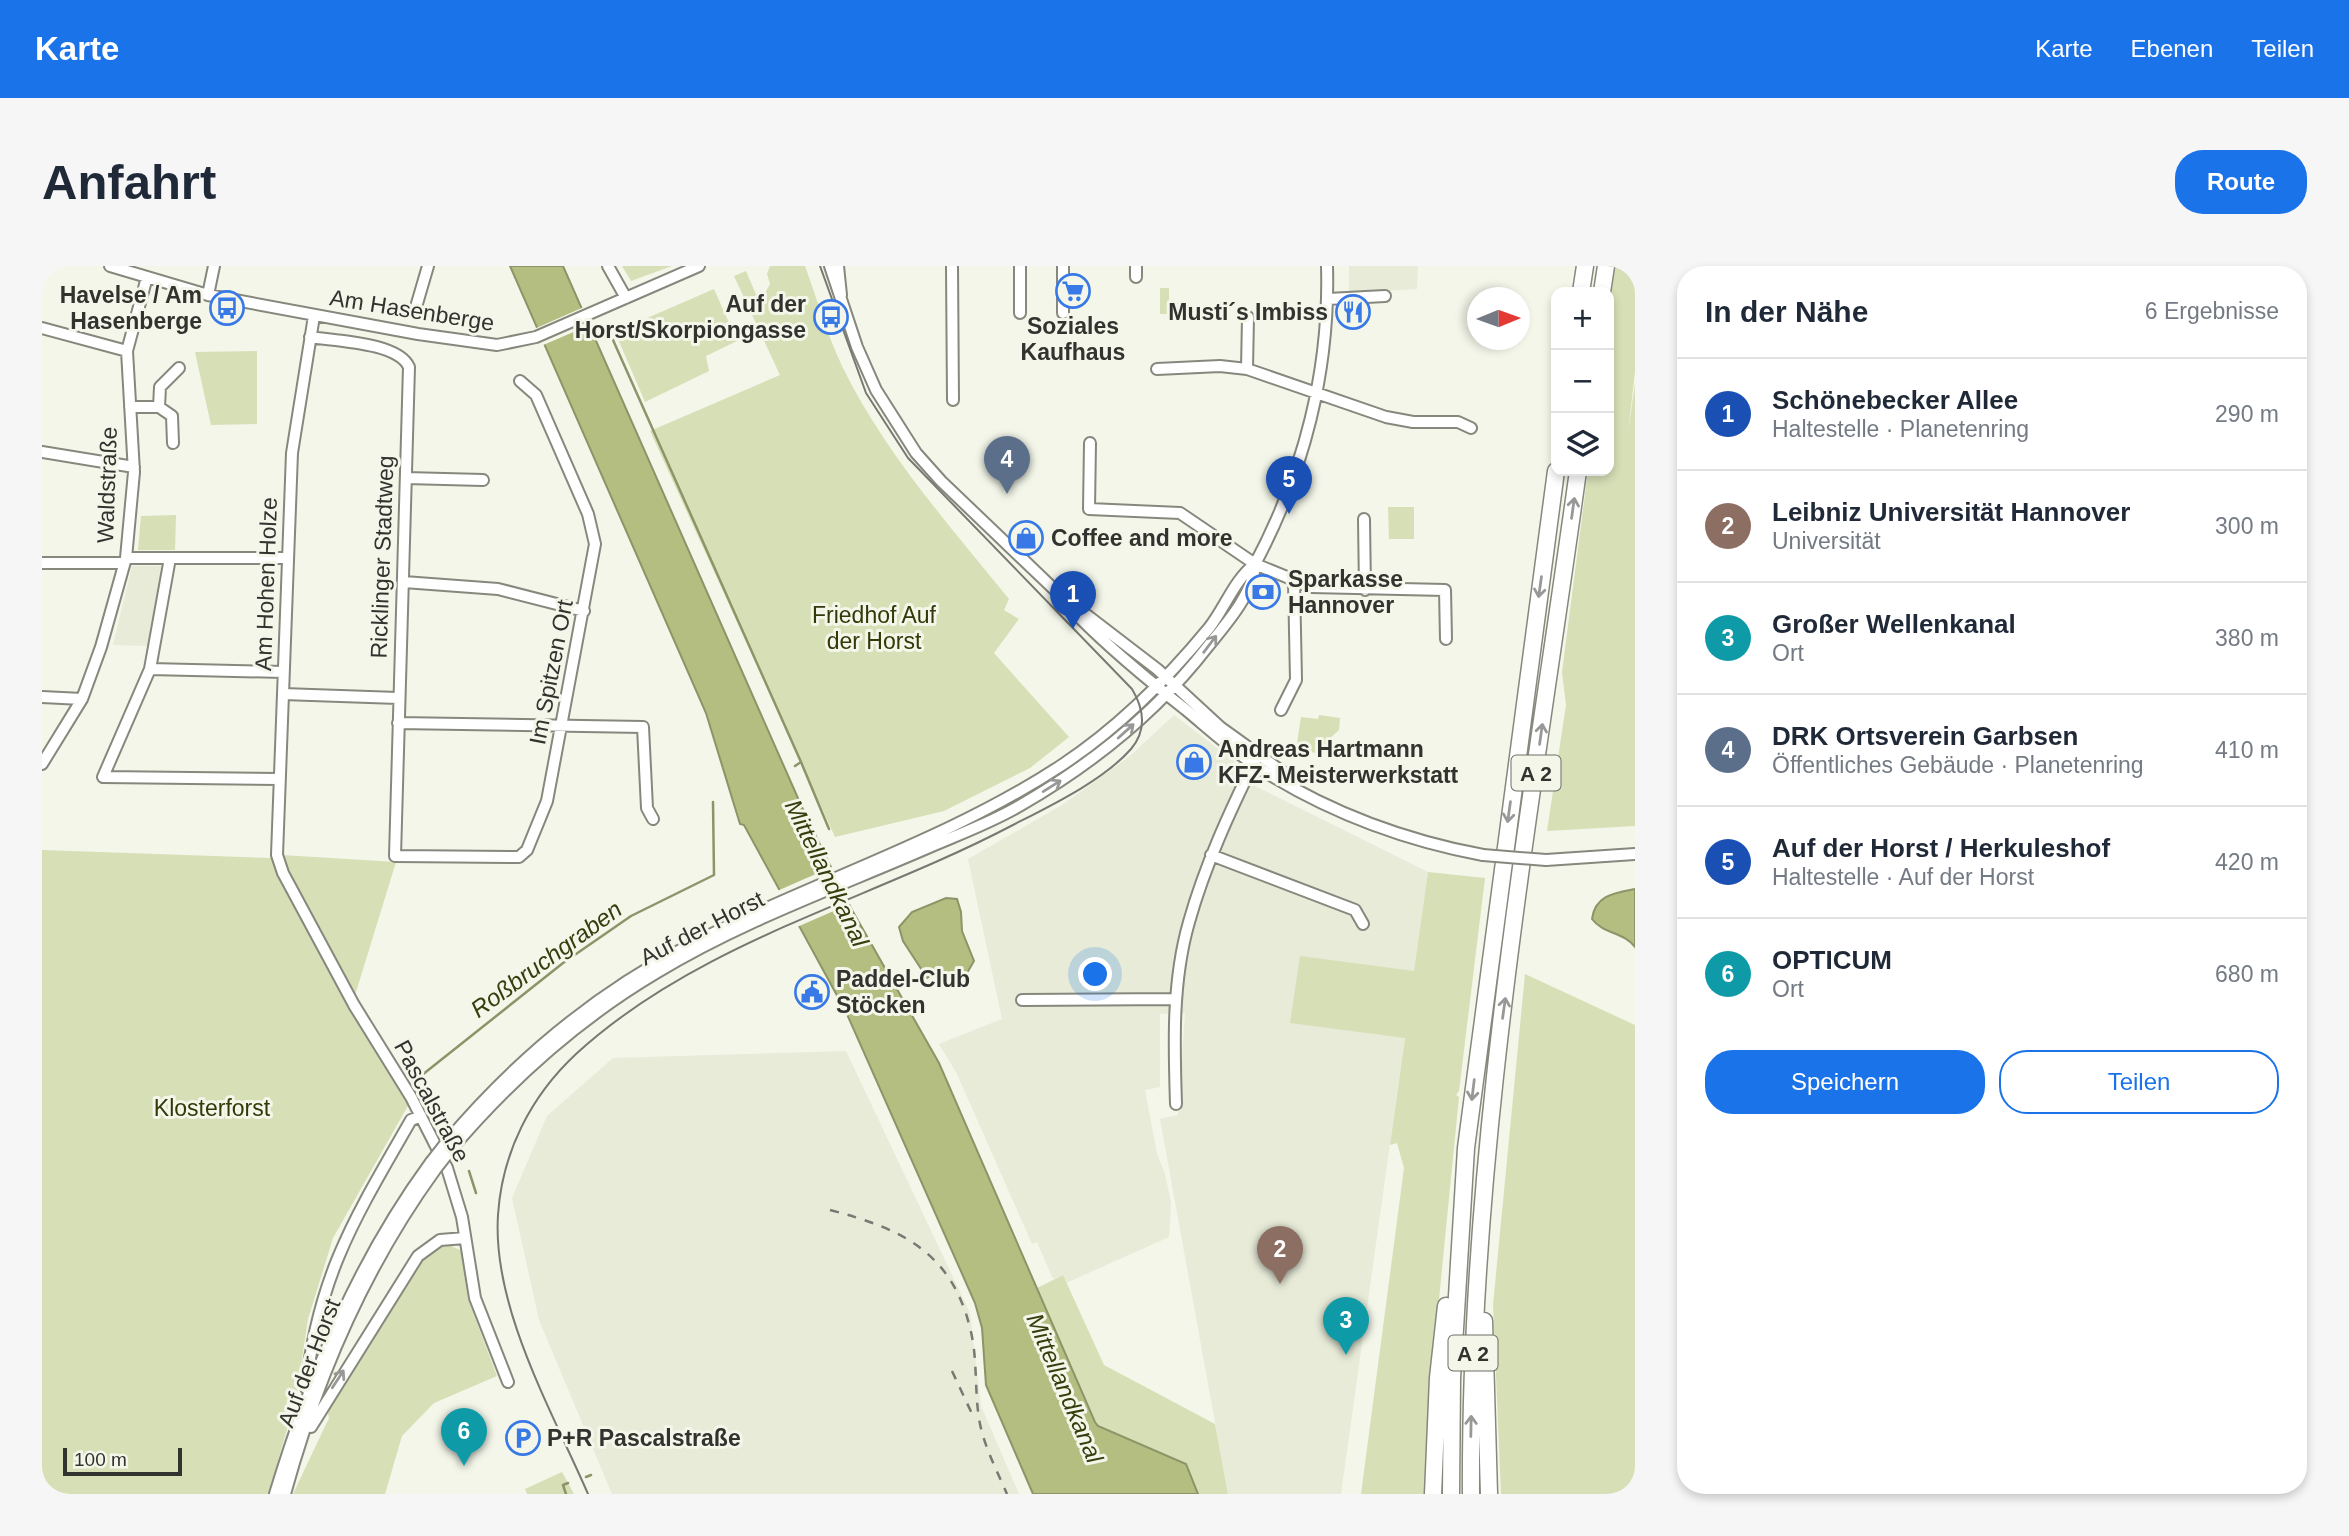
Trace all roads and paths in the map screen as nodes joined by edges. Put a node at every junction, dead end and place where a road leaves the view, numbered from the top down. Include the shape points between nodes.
1 (110, 266) edge
2 (214, 266) edge
3 (428, 266) edge
4 (608, 266) edge
5 (698, 266) edge
6 (830, 266) edge
7 (838, 266) edge
8 (952, 266) edge
9 (1020, 266) edge
10 (1063, 266) edge
11 (1327, 266) edge
12 (1585, 266) edge
13 (1606, 266) edge
14 (147, 277) junction
15 (1582, 287) edge
16 (1603, 287) edge
17 (208, 295) junction
18 (1385, 296) dead end
19 (626, 298) junction
20 (841, 298) junction
21 (1328, 299) junction
22 (416, 307) dead end
23 (1020, 313) dead end
24 (1063, 313) dead end
25 (314, 316) junction
26 (1248, 317) dead end
27 (42, 328) edge
28 (310, 337) junction
29 (127, 351) junction
30 (178, 368) dead end
31 (1157, 369) dead end
32 (1247, 369) junction
33 (520, 381) dead end
34 (1317, 395) junction
35 (953, 400) dead end
36 (131, 407) junction
37 (159, 407) junction
38 (1471, 428) dead end
39 (173, 443) dead end
40 (1090, 443) dead end
41 (42, 452) edge
42 (134, 467) junction
43 (1555, 476) edge
44 (1577, 476) edge
45 (406, 478) junction
46 (483, 480) dead end
47 (1364, 519) dead end
48 (170, 558) junction
49 (288, 558) junction
50 (125, 561) junction
51 (42, 563) edge
52 (1255, 564) junction
53 (404, 582) junction
54 (1294, 582) junction
55 (1365, 590) junction
56 (1058, 593) junction
57 (584, 611) junction
58 (1446, 639) dead end
59 (150, 669) junction
60 (283, 672) junction
61 (1166, 678) junction
62 (1155, 687) junction
63 (1175, 687) junction
64 (283, 694) junction
65 (1165, 695) junction
66 (42, 697) edge
67 (398, 698) junction
68 (82, 699) junction
69 (1281, 710) dead end
70 (398, 723) junction
71 (562, 727) junction
72 (1255, 759) junction
73 (42, 764) edge
74 (279, 779) junction
75 (653, 819) dead end
76 (1635, 854) edge
77 (277, 855) joint
78 (1211, 855) junction
79 (395, 856) joint
80 (850, 877) junction
81 (1363, 924) dead end
82 (1175, 999) junction
83 (1022, 1000) dead end
84 (1176, 1104) dead end
85 (421, 1116) junction
86 (433, 1166) junction
87 (1482, 1213) junction
88 (1460, 1228) junction
89 (465, 1238) junction
90 (316, 1320) junction
91 (328, 1340) junction
92 (508, 1382) dead end
93 (304, 1405) junction
94 (294, 1461) junction
95 (275, 1494) edge
96 (285, 1494) edge
97 (1433, 1494) edge
98 (1451, 1494) edge
99 (1471, 1494) edge
100 (1489, 1494) edge

1 - 14 street, Am Hasenberge
2 - 17 street
3 - 22 street
4 - 19 street
5 - 19 street, Am Hasenberge
6 - 20 street
7 - 20 street
8 - 35 street
9 - 23 street
10 - 24 street
11 - 21 street, Auf der Horst
12 - 15 highway
13 - 16 highway
14 - 17 street, Am Hasenberge
14 - 29 street, Waldstraße
17 - 25 street, Am Hasenberge
18 - 21 street
19 - 25 street, Am Hasenberge via 511,344 479,344
20 - 56 street via 866,370 916,453
21 - 34 street, Auf der Horst
25 - 28 street, Am Hohen Holze
26 - 32 street
27 - 29 street
28 - 45 street, Ricklinger Stadtweg via 359,343 393,352 406,361
28 - 49 street, Am Hohen Holze via 292,453
29 - 36 street, Waldstraße
30 - 37 street via 160,387
31 - 32 street
32 - 34 street
33 - 57 street, Im Spitzen Ort via 536,396 593,528
34 - 38 street via 1386,417 1458,422
34 - 52 street, Auf der Horst via 1296,473
36 - 37 street
36 - 42 street, Waldstraße
37 - 39 street via 172,416
40 - 52 street via 1089,509 1180,513
41 - 42 street
42 - 50 street, Waldstraße
43 -> 88 highway, A 2 via 1483,1008
87 -> 44 highway, A 2 via 1495,1075
45 - 46 street
45 - 53 street, Ricklinger Stadtweg
47 - 55 street
48 - 49 street
48 - 50 street
48 - 59 street
49 - 60 street, Am Hohen Holze
50 - 51 street
50 - 68 street, Waldstraße
52 - 54 street
52 - 61 street, Auf der Horst
63 -> 52 street, Auf der Horst via 1230,617 1254,577
53 - 57 street via 498,589
53 - 67 street, Ricklinger Stadtweg
54 - 55 street
54 - 69 street via 1296,680
55 - 58 street via 1445,590
56 - 61 street
56 - 62 street
57 - 71 street, Im Spitzen Ort
59 - 60 street
59 - 74 street via 103,777
60 - 64 street, Am Hohen Holze
61 - 62 street, Auf der Horst
61 - 63 street
62 - 65 street
62 - 80 street, Auf der Horst via 1099,738 1038,780
63 - 65 street, Auf der Horst
63 - 72 street
64 - 67 street
64 - 74 street, Am Hohen Holze
65 - 72 street
80 -> 65 street, Auf der Horst via 1020,806 1106,748
66 - 68 street
67 - 70 street, Ricklinger Stadtweg
68 - 73 street, Waldstraße
70 - 71 street
70 - 79 street, Ricklinger Stadtweg
71 - 75 street via 643,727 647,808
71 - 79 street, Im Spitzen Ort via 547,801 524,854 515,858
72 - 76 street, bridge via 1291,778 1295,786 1381,828 1427,843 1483,855 1546,860
72 - 78 street
74 - 77 street, Am Hohen Holze
77 - 85 street, Pascalstraße via 354,1004
78 - 81 street via 1355,910
78 - 82 street via 1188,924
80 - 86 street, Auf der Horst, bridge via 687,955 586,1019 526,1070
82 - 83 street
82 - 84 street
85 - 89 street, Pascalstraße via 447,1168
85 - 90 street, Auf der Horst via 411,1120 350,1226
86 - 91 street, Auf der Horst via 365,1263
86 - 94 street, Auf der Horst via 351,1309
99 -> 87 highway, A 2 via 1472,1378
87 - 100 highway
88 - 97 highway via 1441,1339
88 - 98 highway, A 2
89 - 92 street, Pascalstraße via 475,1298
94 -> 89 street, Auf der Horst via 325,1400 418,1256 440,1240
90 - 91 street, Auf der Horst via 316,1337
90 - 93 street, Auf der Horst
91 - 93 street, Auf der Horst
93 - 95 street, Auf der Horst
94 - 96 street, Auf der Horst

